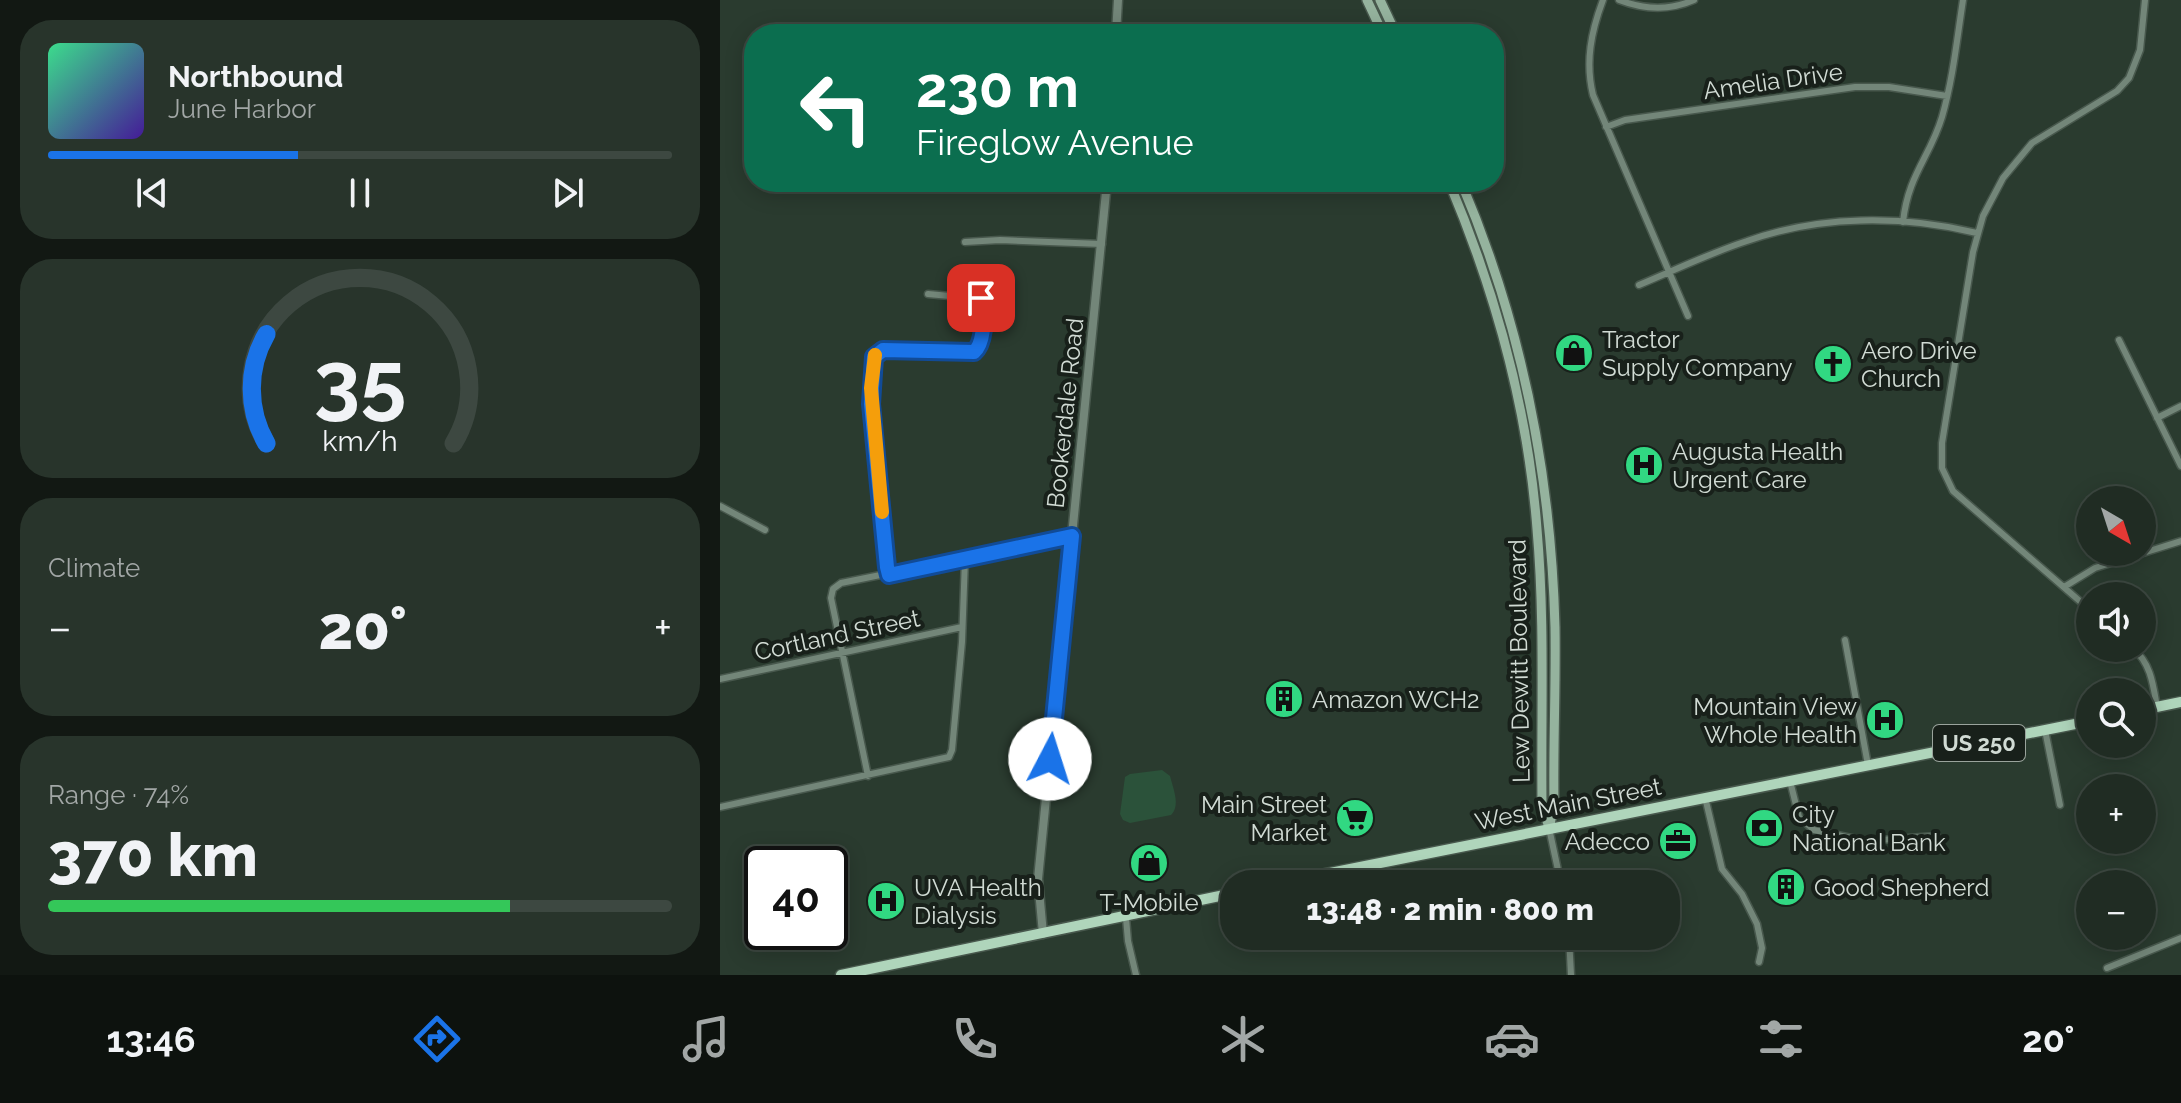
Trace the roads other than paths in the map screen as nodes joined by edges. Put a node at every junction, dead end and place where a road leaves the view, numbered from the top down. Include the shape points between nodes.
1 (1118, 0) edge
2 (1367, 0) edge
3 (1380, 0) edge
4 (1603, 0) edge
5 (1619, 0) edge
6 (1694, 0) edge
7 (1963, 0) edge
8 (2145, 0) edge
9 (1117, 24) edge
10 (1378, 24) edge
11 (1391, 24) edge
12 (1947, 96) junction
13 (1606, 127) junction
14 (1106, 192) edge
15 (1453, 192) edge
16 (1465, 192) edge
17 (1472, 208) junction
18 (1461, 212) junction
19 (1903, 222) junction
20 (1977, 233) junction
21 (965, 242) dead end
22 (1102, 244) junction
23 (1669, 272) junction
24 (1639, 285) dead end
25 (928, 294) dead end
26 (1688, 316) dead end
27 (2119, 340) dead end
28 (2181, 406) edge
29 (2157, 418) junction
30 (2181, 466) edge
31 (720, 506) edge
32 (765, 530) dead end
33 (1072, 536) junction
34 (2181, 541) edge
35 (965, 559) junction
36 (889, 575) junction
37 (2064, 587) junction
38 (2076, 598) edge
39 (962, 627) junction
40 (1845, 640) dead end
41 (843, 652) junction
42 (2143, 662) edge
43 (720, 679) edge
44 (2181, 702) edge
45 (2157, 707) joint
46 (2076, 724) edge
47 (2045, 730) junction
48 (1868, 765) junction
49 (868, 776) junction
50 (1790, 781) junction
51 (1705, 797) junction
52 (2060, 805) dead end
53 (720, 807) edge
54 (1549, 828) junction
55 (1937, 836) dead end
56 (1344, 870) edge
57 (1558, 870) edge
58 (1220, 896) edge
59 (1126, 918) junction
60 (1043, 934) junction
61 (2181, 938) edge
62 (1570, 950) edge
63 (1759, 962) dead end
64 (2107, 968) dead end
65 (857, 974) edge
66 (841, 975) edge
67 (1136, 975) edge
68 (1571, 975) edge

1 - 9 street
2 - 10 main road
3 - 11 main road
4 - 13 street via 1590,42 1589,69
5 - 6 street via 1653,8
7 - 12 street
8 - 20 street via 2140,50 2129,78 2022,153 1992,195
12 - 13 street, Amelia Drive via 1855,87
12 - 19 street via 1908,191
13 - 23 street
14 - 22 street, Bookerdale Road
15 - 18 main road, Lew Dewitt Boulevard
16 - 17 main road, Lew Dewitt Boulevard
17 - 18 street
17 - 54 main road, Lew Dewitt Boulevard via 1504,298 1530,397 1549,526 1555,628 1554,803
18 - 54 main road, Lew Dewitt Boulevard via 1493,302 1528,453 1543,627 1542,803
19 - 20 street
19 - 23 street via 1840,221 1784,230
20 - 37 street via 1942,468 1960,498
21 - 22 street
22 - 33 street, Bookerdale Road
23 - 24 street
23 - 26 street
25 - 36 street via 983,299 980,346 974,352 883,350 874,357 871,404
27 - 29 street
28 - 29 street
29 - 30 street
31 - 32 street
33 - 35 street
33 - 60 street, Bookerdale Road via 1038,886
34 - 37 street via 2095,568
35 - 36 street
35 - 39 street
36 - 41 street via 833,589
37 - 38 street
39 - 41 street, Cortland Street
39 - 49 street via 951,753 945,760
40 - 48 street
41 - 43 street, Cortland Street
41 - 49 street
42 - 45 street
44 - 45 main road
46 - 47 main road, US 250
47 - 48 main road, US 250
47 - 52 street
48 - 50 main road, West Main Street / US 250
49 - 53 street
50 - 51 main road, West Main Street / US 250
50 - 55 street via 1799,817 1814,830 1865,841
51 - 54 main road, West Main Street / US 250
51 - 63 street via 1722,869 1757,924
54 - 56 main road, West Main Street / US 250
54 - 57 street
58 - 59 main road
59 - 60 main road
59 - 67 street
60 - 65 main road
61 - 64 street
62 - 68 street
65 - 66 main road

